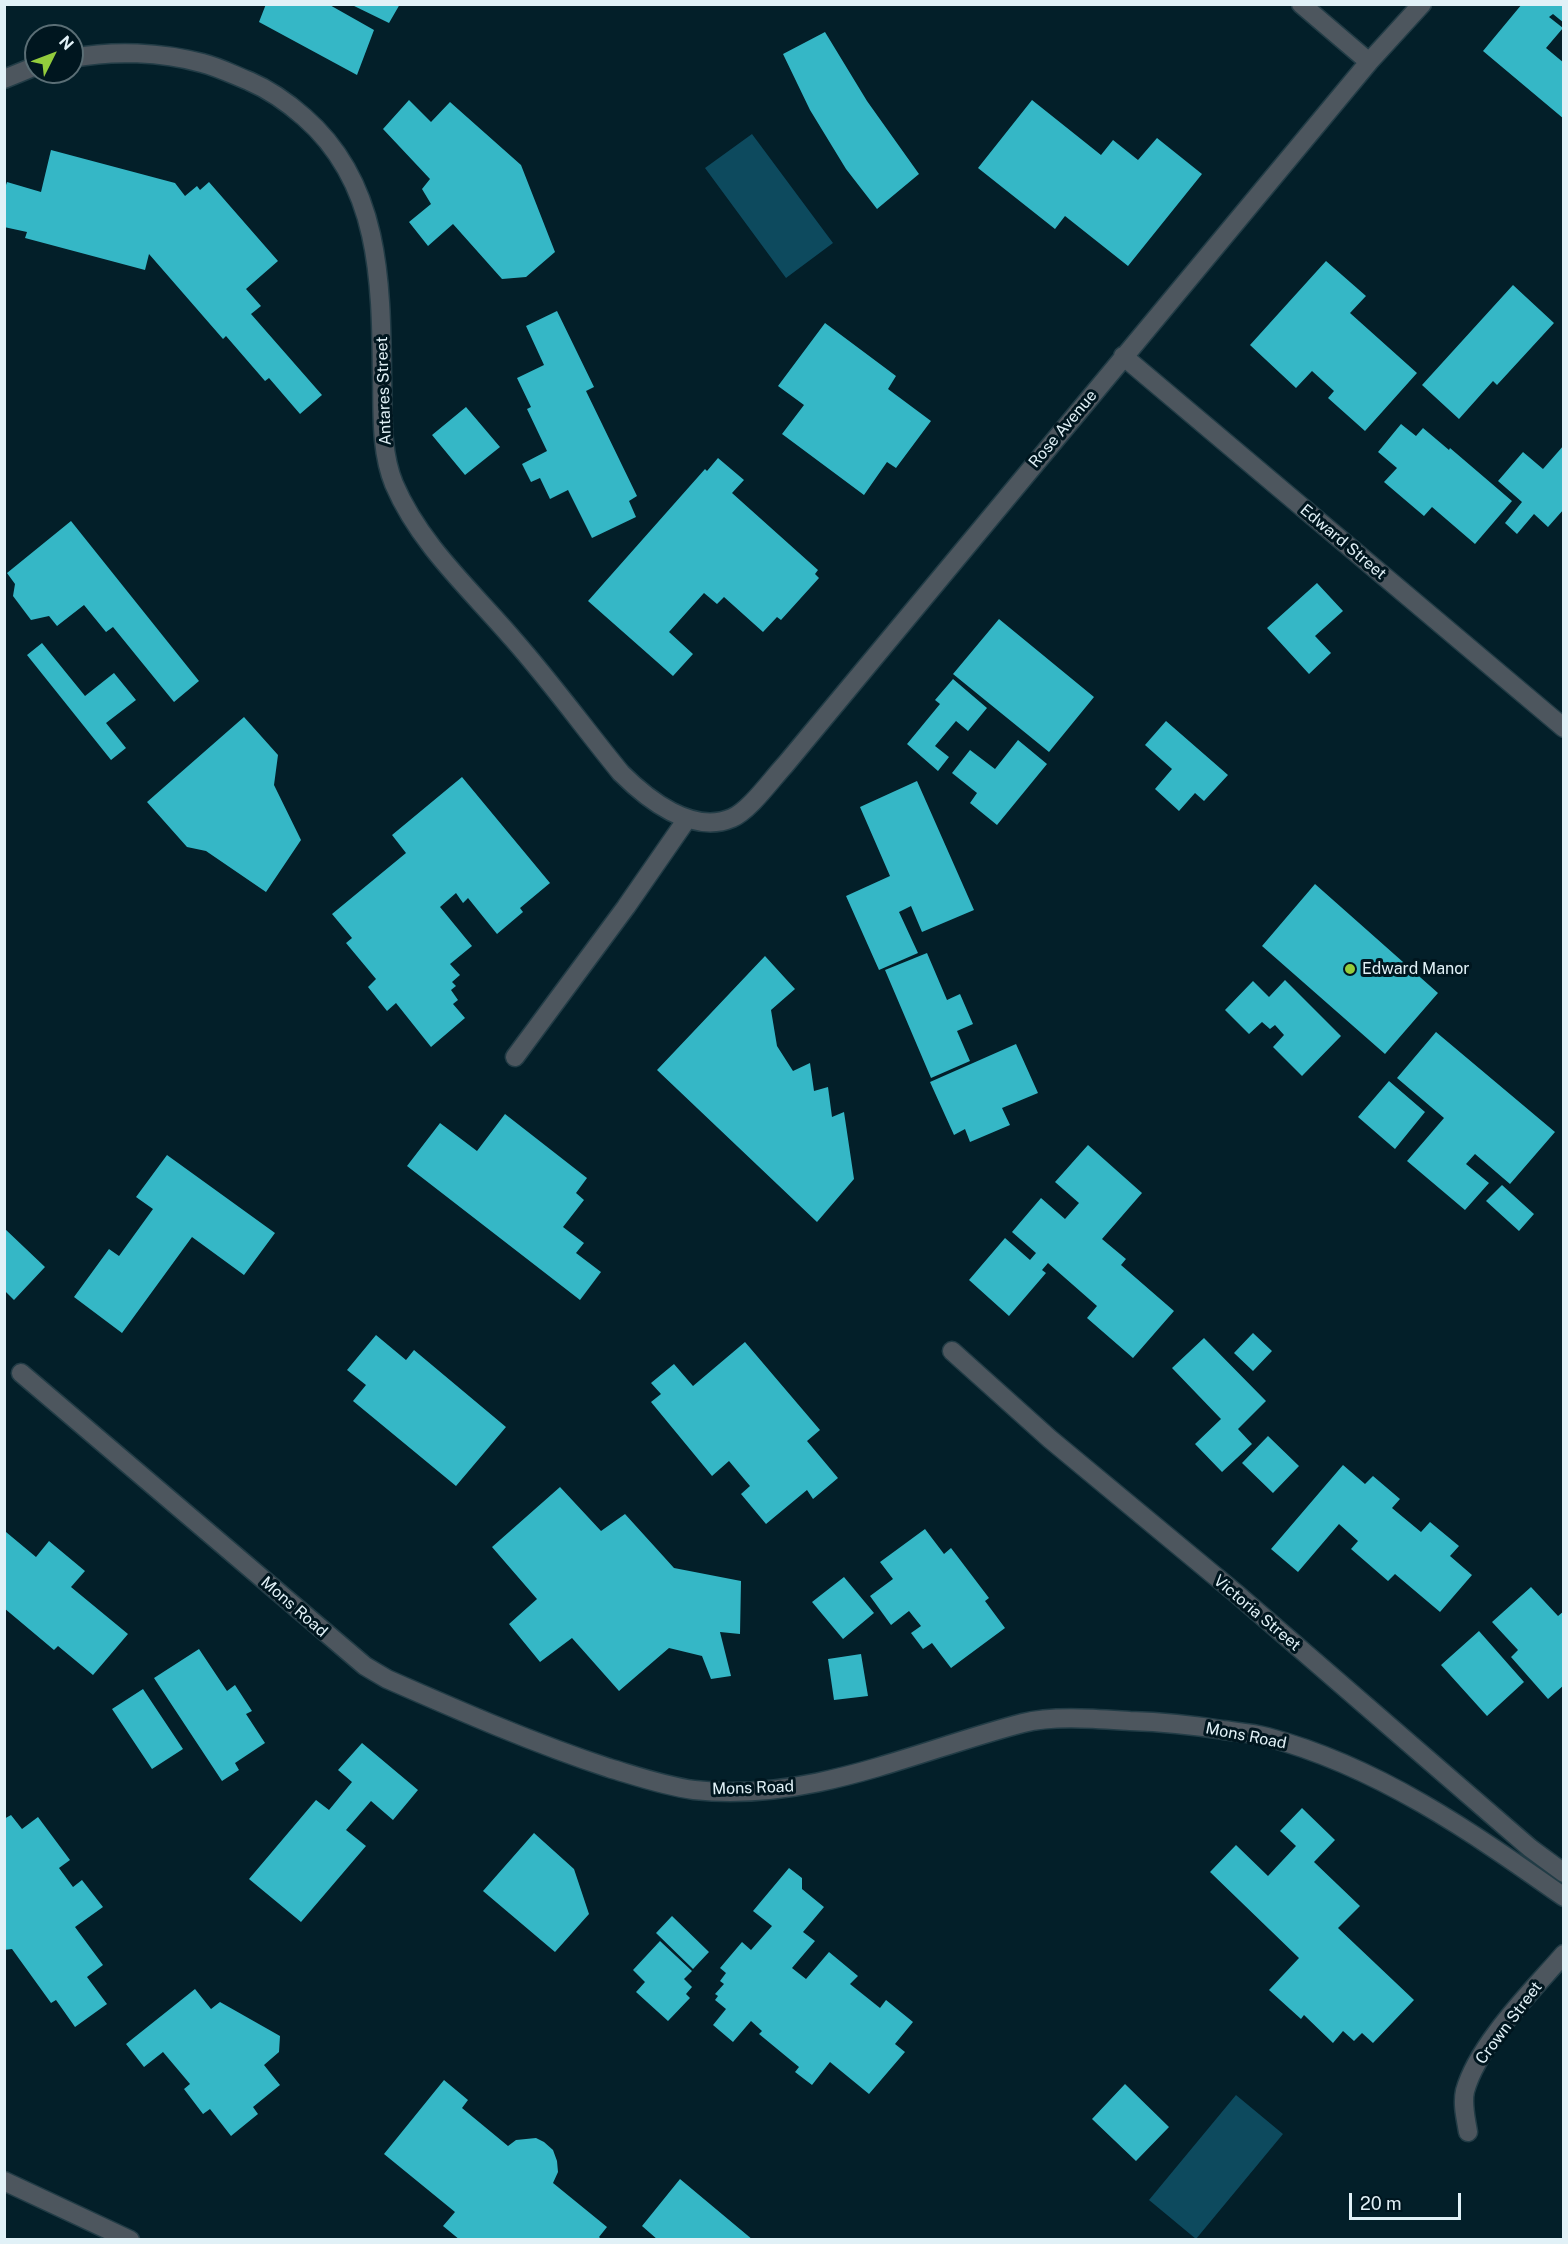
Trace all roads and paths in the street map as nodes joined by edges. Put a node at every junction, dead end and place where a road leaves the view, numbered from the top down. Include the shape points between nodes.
1 (1301, 4) edge
2 (1422, 4) edge
3 (84, 56) edge
4 (1369, 62) junction
5 (24, 71) edge
6 (4, 79) edge
7 (1124, 356) junction
8 (1563, 728) edge
9 (687, 819) junction
10 (515, 1056) dead end
11 (952, 1351) dead end
12 (21, 1373) dead end
13 (1563, 1873) edge
14 (1563, 1897) edge
15 (1563, 1954) edge
16 (1468, 2132) dead end
17 (4, 2181) edge
18 (130, 2240) edge

1 - 4 street
2 - 4 street, Rose Avenue
3 - 9 street, Antares Street via 154,54 204,63 283,99 324,135 354,181 374,245 385,447 392,480 406,511 621,773 650,799
4 - 7 street, Rose Avenue
5 - 6 street
7 - 8 street, Edward Street
7 - 9 street, Rose Avenue via 746,807 732,818
9 - 10 street
11 - 13 street, Victoria Street via 1050,1439
12 - 14 street, Mons Road via 365,1666 557,1751 694,1790 744,1791 797,1787 870,1771 1027,1722 1172,1722 1263,1736 1360,1771 1485,1841
15 - 16 street, Crown Street via 1480,2059 1465,2092
17 - 18 street

